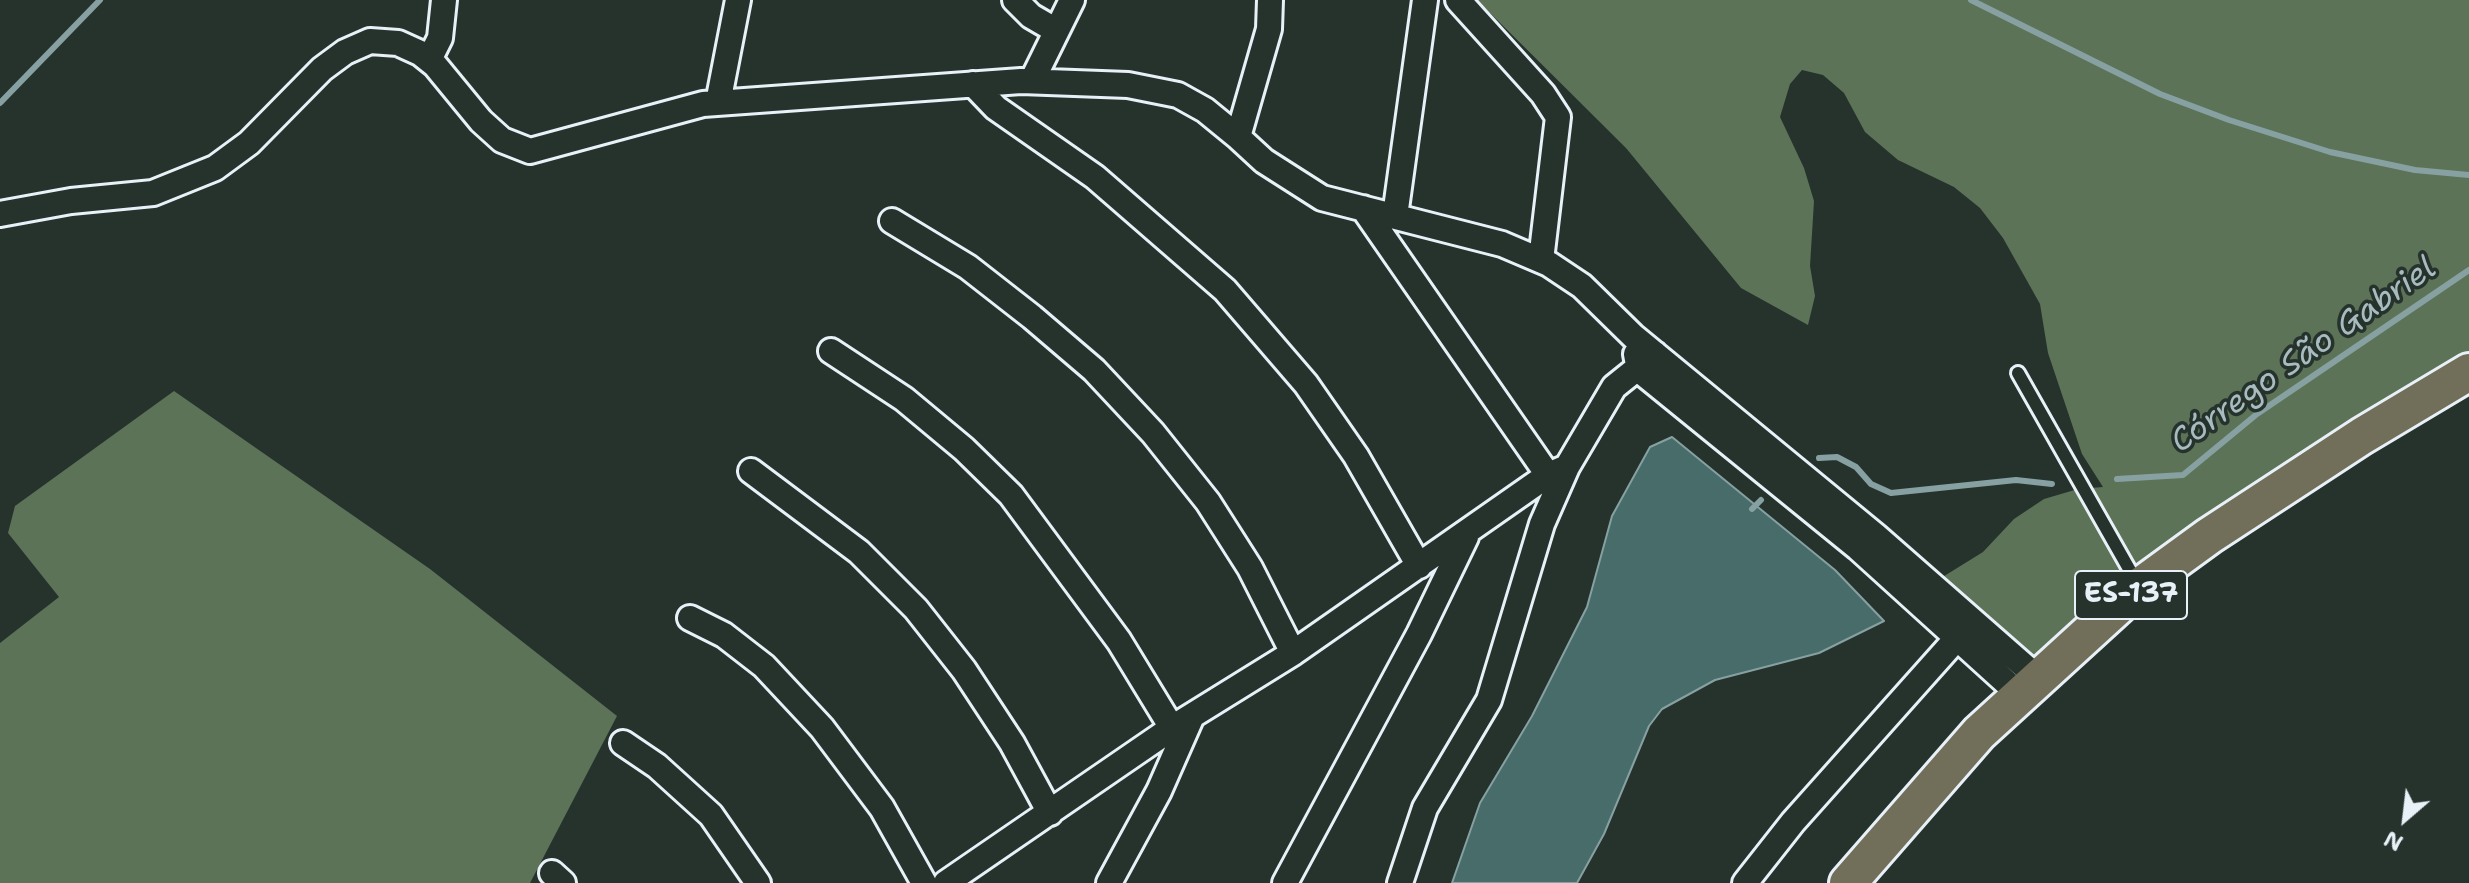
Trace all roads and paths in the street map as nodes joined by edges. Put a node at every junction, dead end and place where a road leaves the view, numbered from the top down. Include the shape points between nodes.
1 (444, 0) edge
2 (738, 0) edge
3 (1015, 0) edge
4 (1072, 0) edge
5 (1270, 0) edge
6 (1425, 0) edge
7 (1458, 0) edge
8 (1055, 30) junction
9 (429, 60) junction
10 (1032, 81) junction
11 (973, 84) junction
12 (718, 103) junction
13 (1238, 137) junction
14 (1363, 208) junction
15 (0, 214) edge
16 (1395, 216) junction
17 (892, 221) dead end
18 (1541, 260) junction
19 (831, 351) dead end
20 (1647, 362) junction
21 (2469, 372) edge
22 (2018, 373) dead end
23 (751, 471) dead end
24 (1558, 471) junction
25 (1467, 535) junction
26 (1419, 566) junction
27 (2139, 587) junction
28 (690, 618) dead end
29 (1958, 637) junction
30 (1293, 653) junction
31 (2029, 686) junction
32 (1182, 722) junction
33 (623, 743) dead end
34 (1050, 813) junction
35 (758, 883) edge
36 (924, 883) edge
37 (946, 883) edge
38 (1109, 883) edge
39 (1285, 883) edge
40 (1400, 883) edge
41 (1745, 883) edge
42 (1848, 883) edge

1 - 9 street via 440,38
2 - 12 street
3 - 8 street
4 - 8 street
5 - 13 street via 1269,29
6 - 16 street
7 - 18 street via 1558,117
8 - 10 street
9 - 12 street via 502,140 530,151
9 - 15 street via 398,43 370,41 322,69 249,143 215,168 153,193
10 - 11 street
10 - 13 street via 1128,85 1178,95
11 - 12 street
11 - 26 street via 996,108 1095,177 1225,290 1306,384 1356,456
13 - 14 street via 1300,187
14 - 16 street
14 - 24 street
16 - 18 street via 1502,244
17 - 30 street via 968,267 1032,317 1094,370 1153,433 1208,502 1250,568
18 - 20 street via 1582,286 1633,336
19 - 32 street via 904,399 1011,495
20 - 24 street via 1614,387
20 - 29 street
20 - 31 street via 1876,536
21 - 27 main road, ES-137 via 2336,453
22 - 27 lane
23 - 34 street via 859,552 916,609 1012,743
24 - 25 street
24 - 40 street via 1489,700 1425,808
25 - 26 street
25 - 39 street
26 - 30 street
27 - 31 main road, ES-137
28 - 36 street via 724,635 764,666 822,728 882,808
29 - 31 street
29 - 41 street
30 - 32 street
31 - 42 main road, ES-137 via 1921,796
32 - 34 street
32 - 38 street via 1159,791
33 - 35 street via 711,815
34 - 37 street

